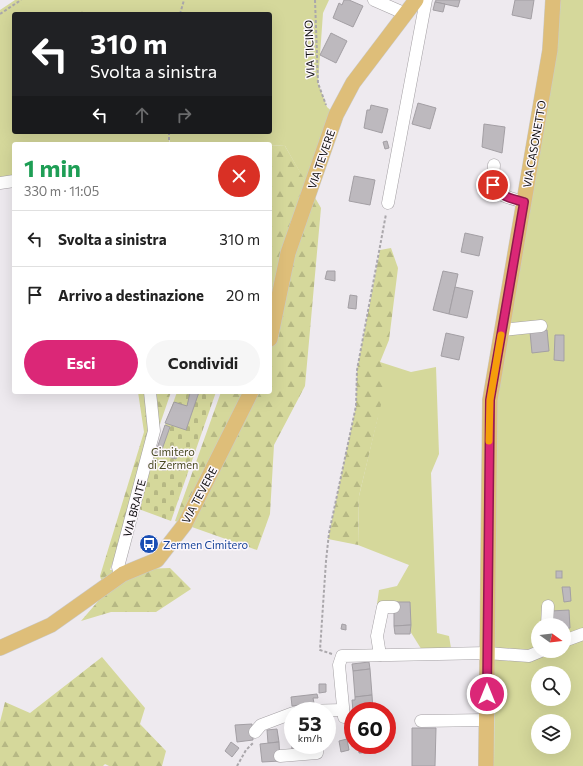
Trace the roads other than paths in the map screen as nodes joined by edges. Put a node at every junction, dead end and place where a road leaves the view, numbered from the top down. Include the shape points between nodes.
1 (374, 0) edge
2 (416, 0) edge
3 (426, 0) edge
4 (553, 0) edge
5 (406, 14) junction
6 (494, 165) dead end
7 (12, 181) edge
8 (0, 183) edge
9 (524, 202) junction
10 (388, 203) road end
11 (541, 326) dead end
12 (272, 329) edge
13 (502, 330) junction
14 (150, 394) edge
15 (250, 394) edge
16 (120, 576) junction
17 (548, 606) dead end
18 (394, 607) dead end
19 (547, 618) edge
20 (583, 634) edge
21 (571, 639) edge
22 (0, 648) edge
23 (487, 654) junction
24 (380, 655) junction
25 (531, 655) edge
26 (336, 713) edge
27 (284, 716) edge
28 (486, 720) junction
29 (421, 721) dead end
30 (255, 732) road end
31 (305, 754) edge
32 (280, 756) dead end
33 (486, 766) edge

1 - 5 street
2 - 5 main road, VIA TEVERE
3 - 10 street
4 - 9 main road, VIA CASONETTO via 550,50
5 - 12 main road, VIA TEVERE via 353,83 336,116 288,253
6 - 9 street via 493,185 496,191
7 - 8 street
9 - 13 main road, VIA CASONETTO
11 - 13 street
13 - 23 main road, VIA CASONETTO via 490,400
14 - 16 street, VIA BRAITE via 154,431 118,567
15 - 16 main road, VIA TEVERE via 185,524 157,560
16 - 22 main road, VIA TEVERE via 51,625
17 - 19 street
18 - 24 street via 383,607 377,636
20 - 21 street
23 - 24 street
23 - 25 street
23 - 28 main road, VIA CASONETTO
24 - 26 street via 342,656 339,665 343,714
27 - 30 street via 261,725
28 - 29 street
28 - 33 main road, VIA CASONETTO
31 - 32 street

